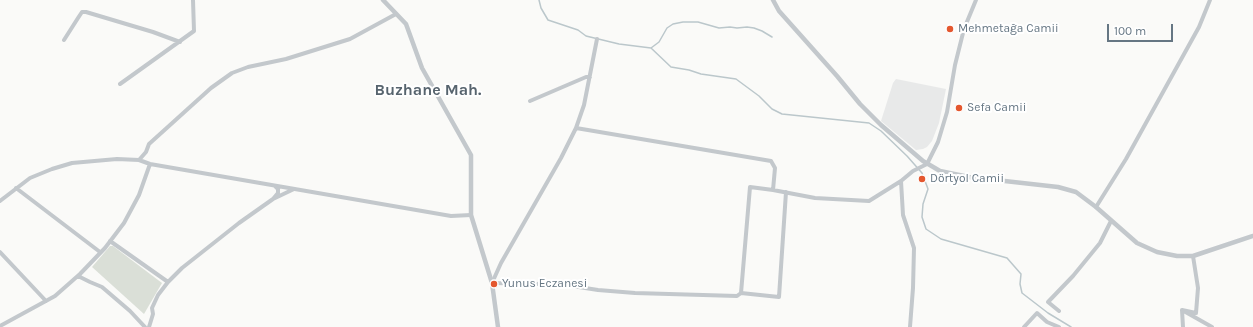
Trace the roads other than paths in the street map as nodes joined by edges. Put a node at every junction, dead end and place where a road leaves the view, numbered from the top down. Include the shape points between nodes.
1 (193, 0) edge
2 (383, 0) edge
3 (773, 0) edge
4 (976, 0) edge
5 (1210, 0) edge
6 (396, 14) junction
7 (597, 39) dead end
8 (64, 40) dead end
9 (180, 42) junction
10 (590, 77) junction
11 (120, 84) dead end
12 (530, 102) dead end
13 (576, 128) junction
14 (139, 160) junction
15 (150, 164) junction
16 (925, 165) junction
17 (901, 181) junction
18 (275, 186) junction
19 (16, 188) junction
20 (294, 190) junction
21 (773, 190) junction
22 (786, 192) junction
23 (273, 199) junction
24 (0, 201) edge
25 (1096, 207) junction
26 (471, 215) junction
27 (1111, 221) junction
28 (1253, 236) edge
29 (110, 240) junction
30 (0, 252) edge
31 (100, 252) junction
32 (1193, 256) junction
33 (78, 276) junction
34 (168, 282) junction
35 (492, 283) junction
36 (741, 293) junction
37 (46, 301) junction
38 (1182, 310) junction
39 (1059, 311) dead end
40 (0, 326) edge
41 (145, 327) edge
42 (149, 327) edge
43 (498, 327) edge
44 (910, 327) edge
45 (1024, 327) edge
46 (1059, 327) edge
47 (1183, 327) edge
48 (1212, 327) edge

1 - 9 street via 194,31
2 - 6 street
3 - 16 street via 779,11 860,104
4 - 16 street via 964,29 954,65 947,112 938,142
5 - 25 street via 1199,27 1126,159
6 - 14 street via 350,39 232,73 211,88 149,144
6 - 26 street via 406,24 422,68 471,155
7 - 10 street
8 - 9 street via 82,12 86,12
9 - 11 street
10 - 12 street
10 - 13 street
13 - 21 street via 771,161 775,168
13 - 35 street
14 - 15 street
14 - 19 street via 72,163 30,178
15 - 18 street
15 - 29 street via 139,195 124,223
16 - 17 street
16 - 25 street via 968,177 1058,187 1076,192
17 - 22 street via 870,201 815,198
17 - 44 street via 903,215 914,248
18 - 20 street
18 - 23 street via 278,193
19 - 24 street
19 - 31 street
20 - 23 street
20 - 26 street via 451,216
21 - 22 street
21 - 36 street via 750,187
22 - 36 street via 779,297
23 - 34 street via 232,228
25 - 27 street
26 - 35 street
27 - 32 street via 1137,242 1158,252
27 - 39 street via 1100,243 1048,302
28 - 32 street
29 - 31 street
29 - 34 street
30 - 37 street
31 - 33 street
32 - 38 street via 1198,288 1196,313
33 - 37 street
33 - 41 street via 102,287
34 - 42 street via 152,308
35 - 36 street via 553,283 598,290 660,294 737,296
35 - 43 street
37 - 40 street
38 - 47 street
38 - 48 street
45 - 46 street via 1037,313 1047,322

